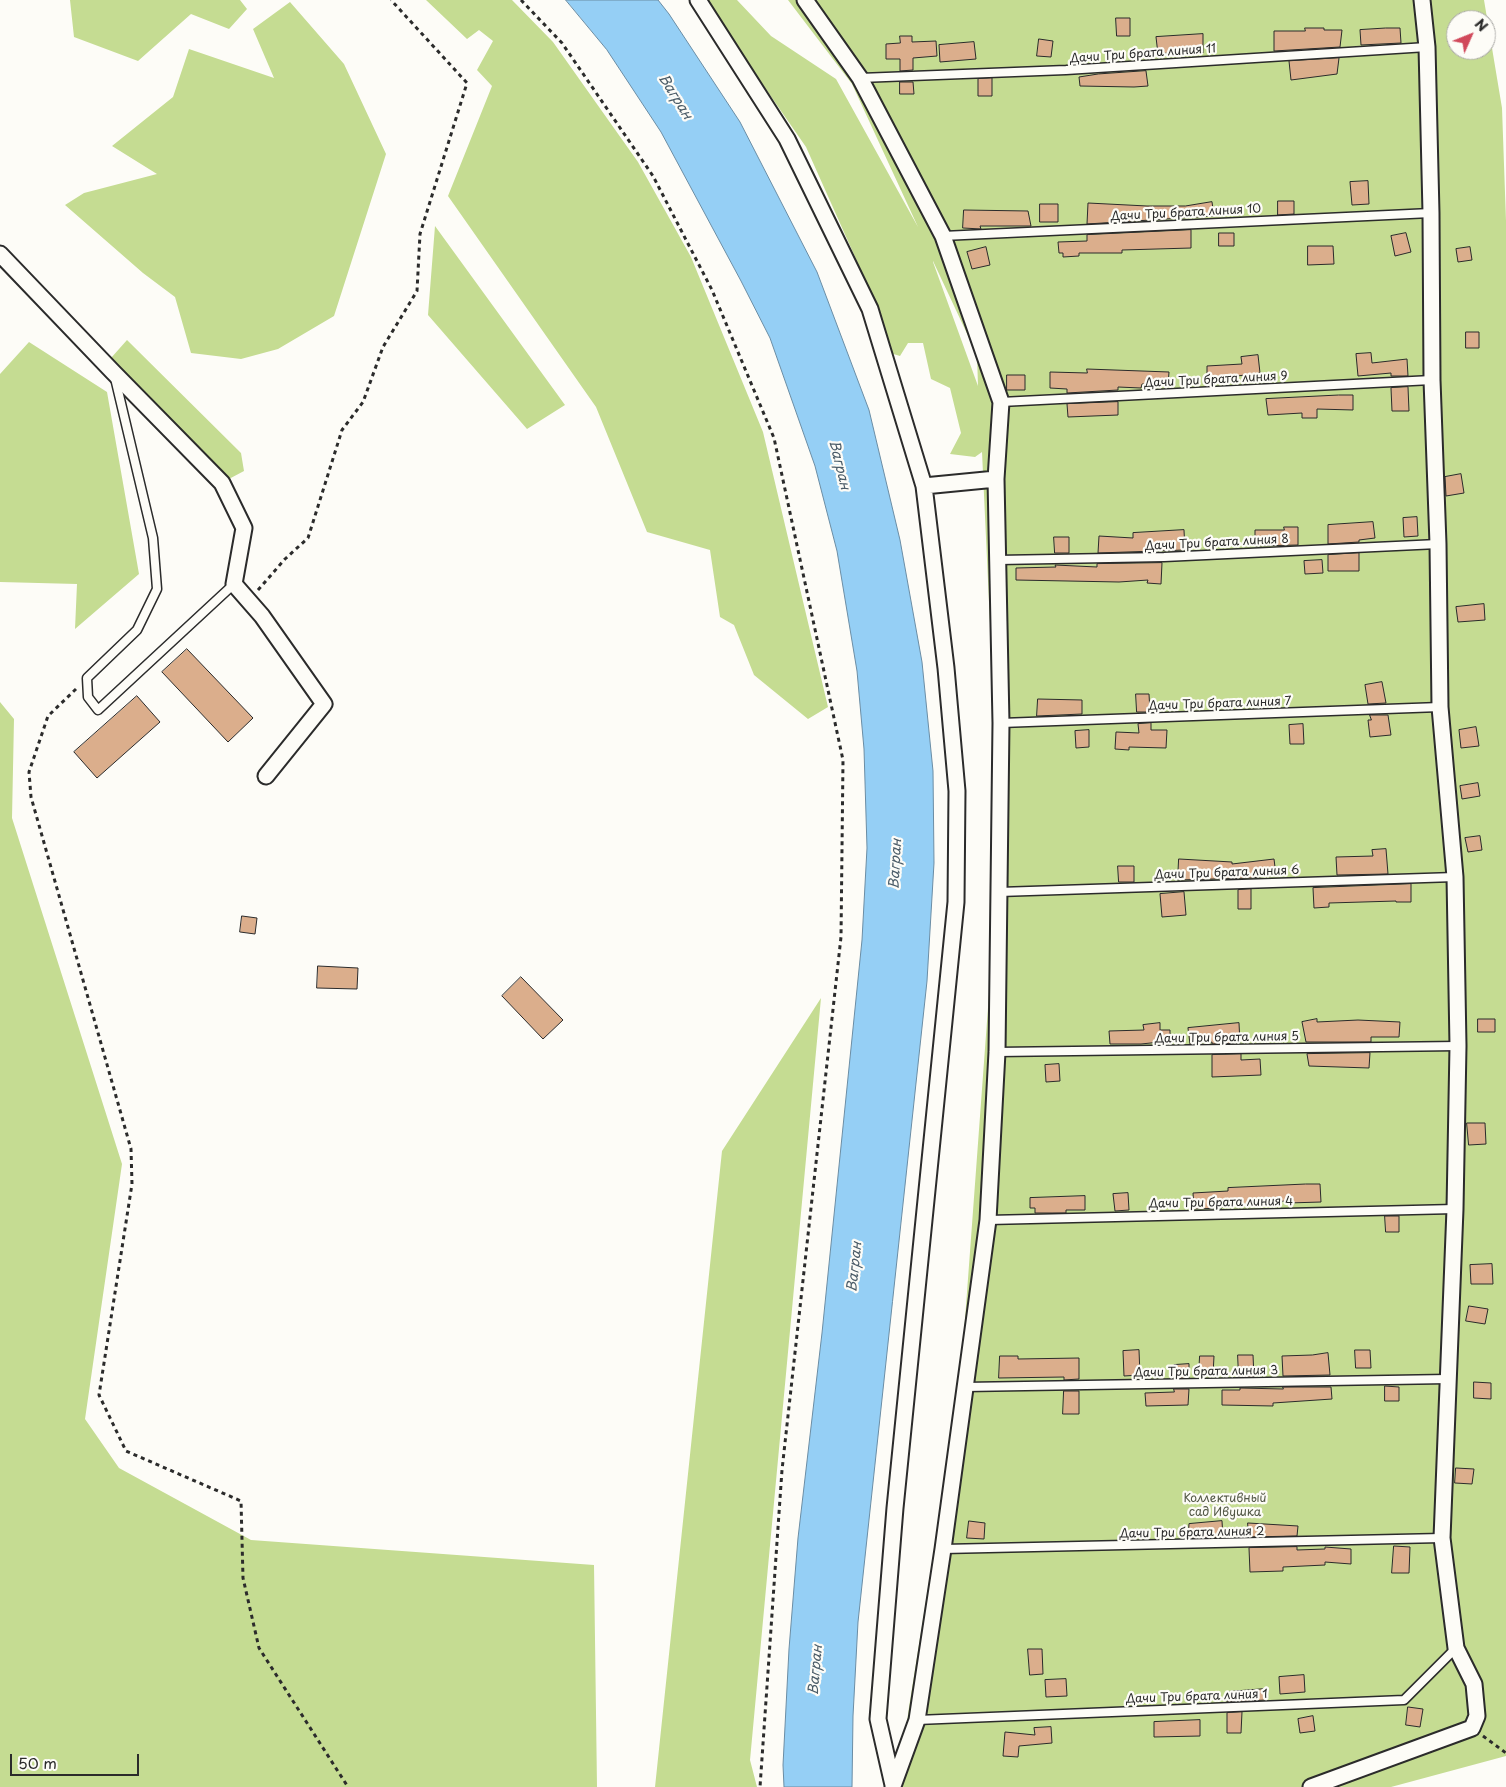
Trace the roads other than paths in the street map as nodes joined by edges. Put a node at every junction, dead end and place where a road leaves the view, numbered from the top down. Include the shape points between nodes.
1 (698, 0) edge
2 (805, 0) edge
3 (1422, 0) edge
4 (1427, 47) junction
5 (860, 78) junction
6 (1431, 213) junction
7 (943, 236) junction
8 (0, 254) edge
9 (113, 372) junction
10 (1432, 380) junction
11 (1002, 402) junction
12 (996, 479) junction
13 (924, 486) junction
14 (1438, 544) junction
15 (998, 560) junction
16 (234, 584) junction
17 (1440, 707) junction
18 (1001, 723) junction
19 (266, 776) dead end
20 (1455, 877) junction
21 (999, 892) junction
22 (1458, 1046) junction
23 (997, 1052) junction
24 (1455, 1208) junction
25 (988, 1220) junction
26 (1448, 1379) junction
27 (965, 1387) junction
28 (1442, 1538) junction
29 (943, 1549) junction
30 (1456, 1648) junction
31 (917, 1720) junction
32 (893, 1786) edge
33 (1311, 1787) edge

1 - 13 street via 787,138 870,308
2 - 5 street
3 - 4 street
4 - 5 lane, Дачи Три брата линия 11 via 1066,70
4 - 6 street
5 - 7 street
6 - 7 lane, Дачи Три брата линия 10
6 - 10 street
7 - 11 street
8 - 9 street
9 - 16 street via 222,483 244,528
9 - 16 lane via 153,538 157,589 137,630 87,678 88,697 98,710
10 - 11 lane, Дачи Три брата линия 9
10 - 14 street
11 - 12 street
12 - 13 street
12 - 15 street
13 - 32 street via 958,791 956,902 878,1719
14 - 15 lane, Дачи Три брата линия 8 via 1164,557
14 - 17 street
15 - 18 street
16 - 19 street via 262,616 324,704
17 - 18 lane, Дачи Три брата линия 7
17 - 20 street
18 - 21 street
20 - 21 lane, Дачи Три брата линия 6
20 - 22 street
21 - 23 street
22 - 23 lane, Дачи Три брата линия 5
22 - 24 street
23 - 25 street
24 - 25 lane, Дачи Три брата линия 4
24 - 26 street
25 - 27 street
26 - 27 lane, Дачи Три брата линия 3
26 - 28 street
27 - 29 street
28 - 29 lane, Дачи Три брата линия 2
28 - 30 street
29 - 31 street
30 - 31 lane, Дачи Три брата линия 1 via 1404,1700
30 - 33 street via 1474,1684 1477,1716 1472,1728
31 - 32 street

